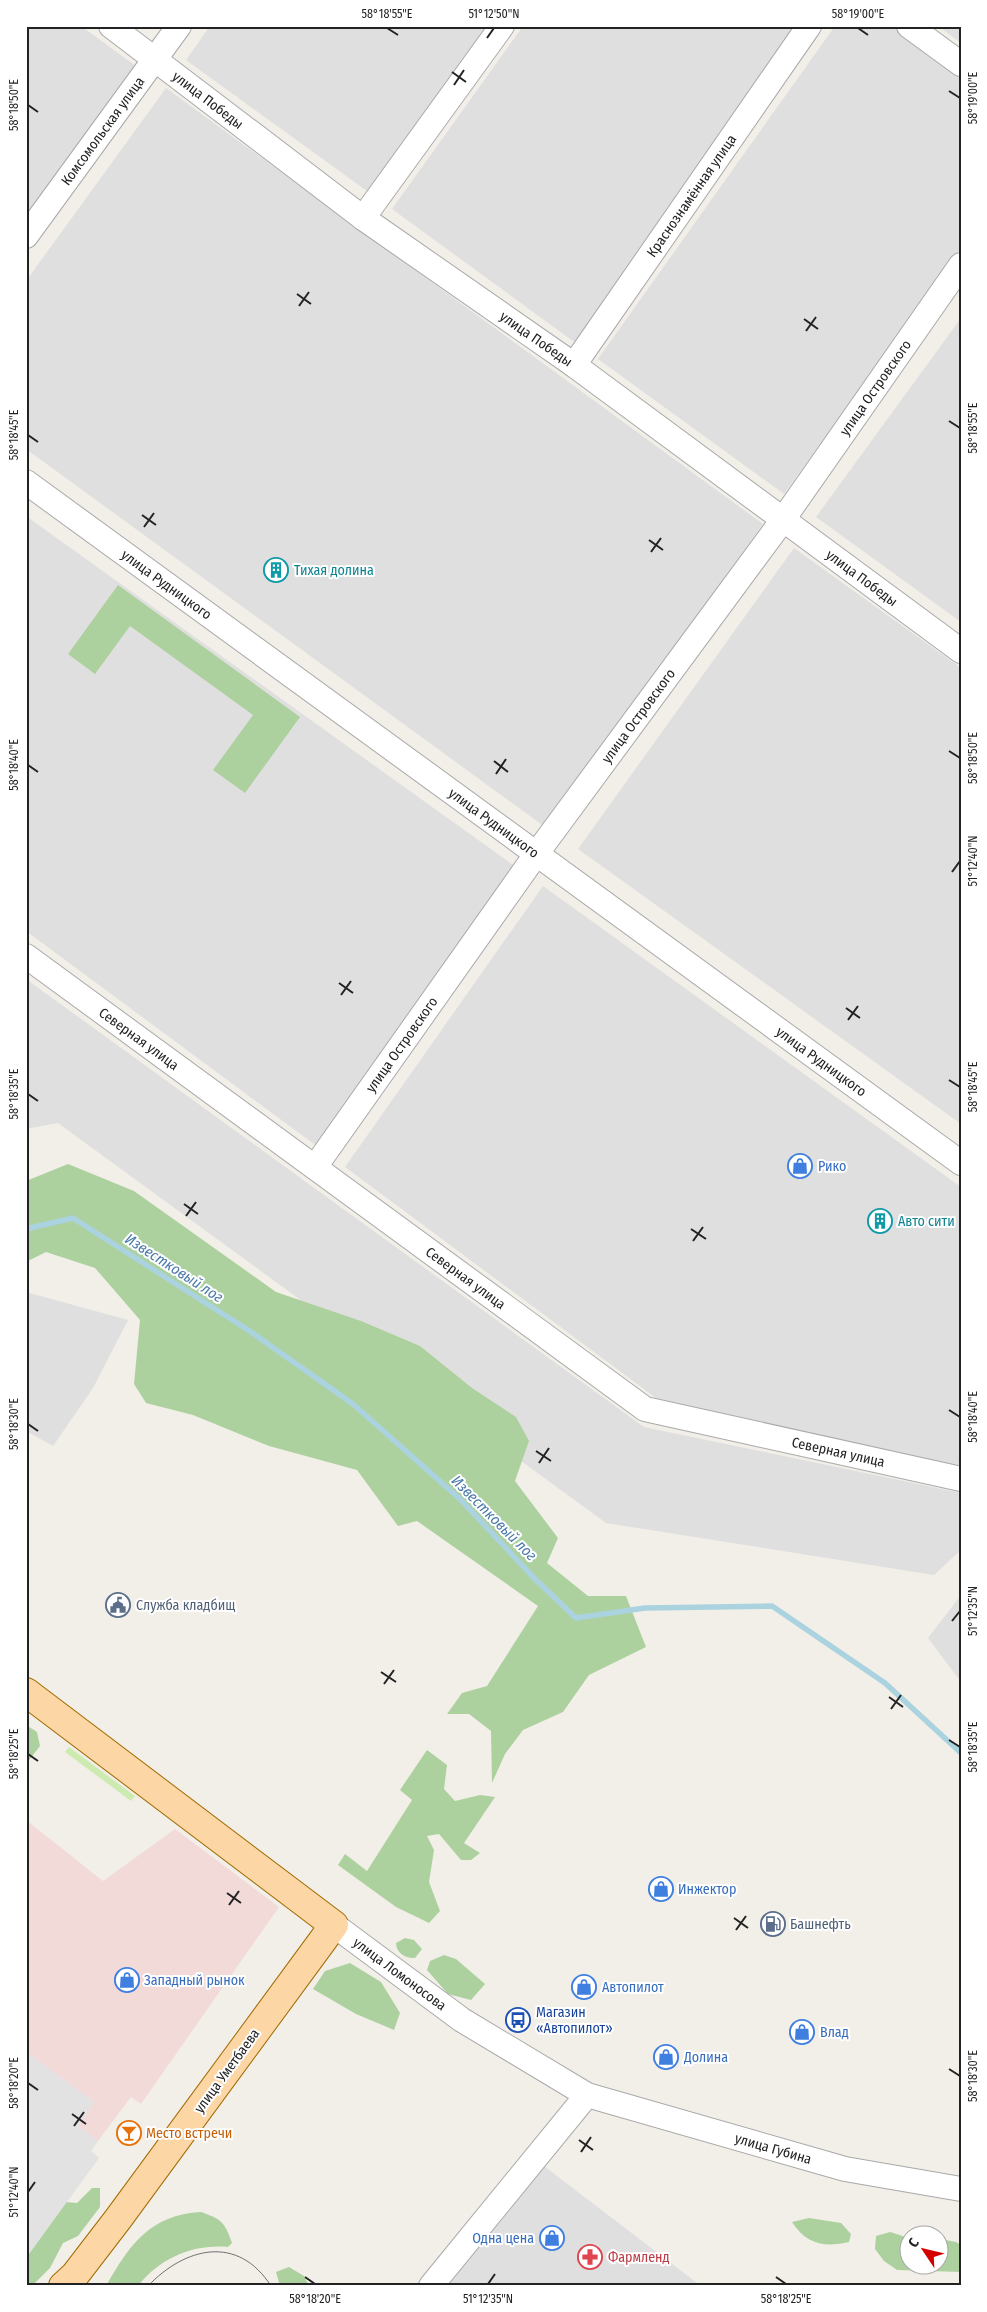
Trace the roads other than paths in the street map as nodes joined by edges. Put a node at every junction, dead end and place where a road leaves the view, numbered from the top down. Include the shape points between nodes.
1 (111, 26) edge
2 (179, 26) edge
3 (502, 26) edge
4 (809, 26) edge
5 (909, 26) edge
6 (155, 59) junction
7 (961, 64) edge
8 (363, 218) junction
9 (26, 236) edge
10 (961, 265) edge
11 (574, 365) junction
12 (26, 482) edge
13 (782, 521) junction
14 (961, 651) edge
15 (537, 853) junction
16 (26, 956) edge
17 (961, 1163) edge
18 (315, 1167) junction
19 (961, 1479) edge
20 (26, 1692) edge
21 (334, 1925) junction
22 (587, 2095) junction
23 (961, 2189) edge
24 (63, 2286) edge
25 (431, 2286) edge

1 - 6 street, улица Победы
2 - 6 street, Комсомольская улица
3 - 8 street
4 - 11 street, Краснознамённая улица
5 - 7 street
6 - 8 street, улица Победы
6 - 9 street, Комсомольская улица
8 - 11 street, улица Победы
10 - 13 street, улица Островского
11 - 13 street, улица Победы
12 - 15 street, улица Рудницкого
13 - 14 street, улица Победы
13 - 15 street, улица Островского
15 - 17 street, улица Рудницкого
15 - 18 street, улица Островского
16 - 18 street, Северная улица
18 - 19 street, Северная улица via 645,1409
20 - 21 main road, улица Ломоносова
21 - 22 street, улица Ломоносова via 462,2020
21 - 24 main road, улица Уметбаева via 113,2226
22 - 23 street, улица Губина via 845,2169
22 - 25 street

